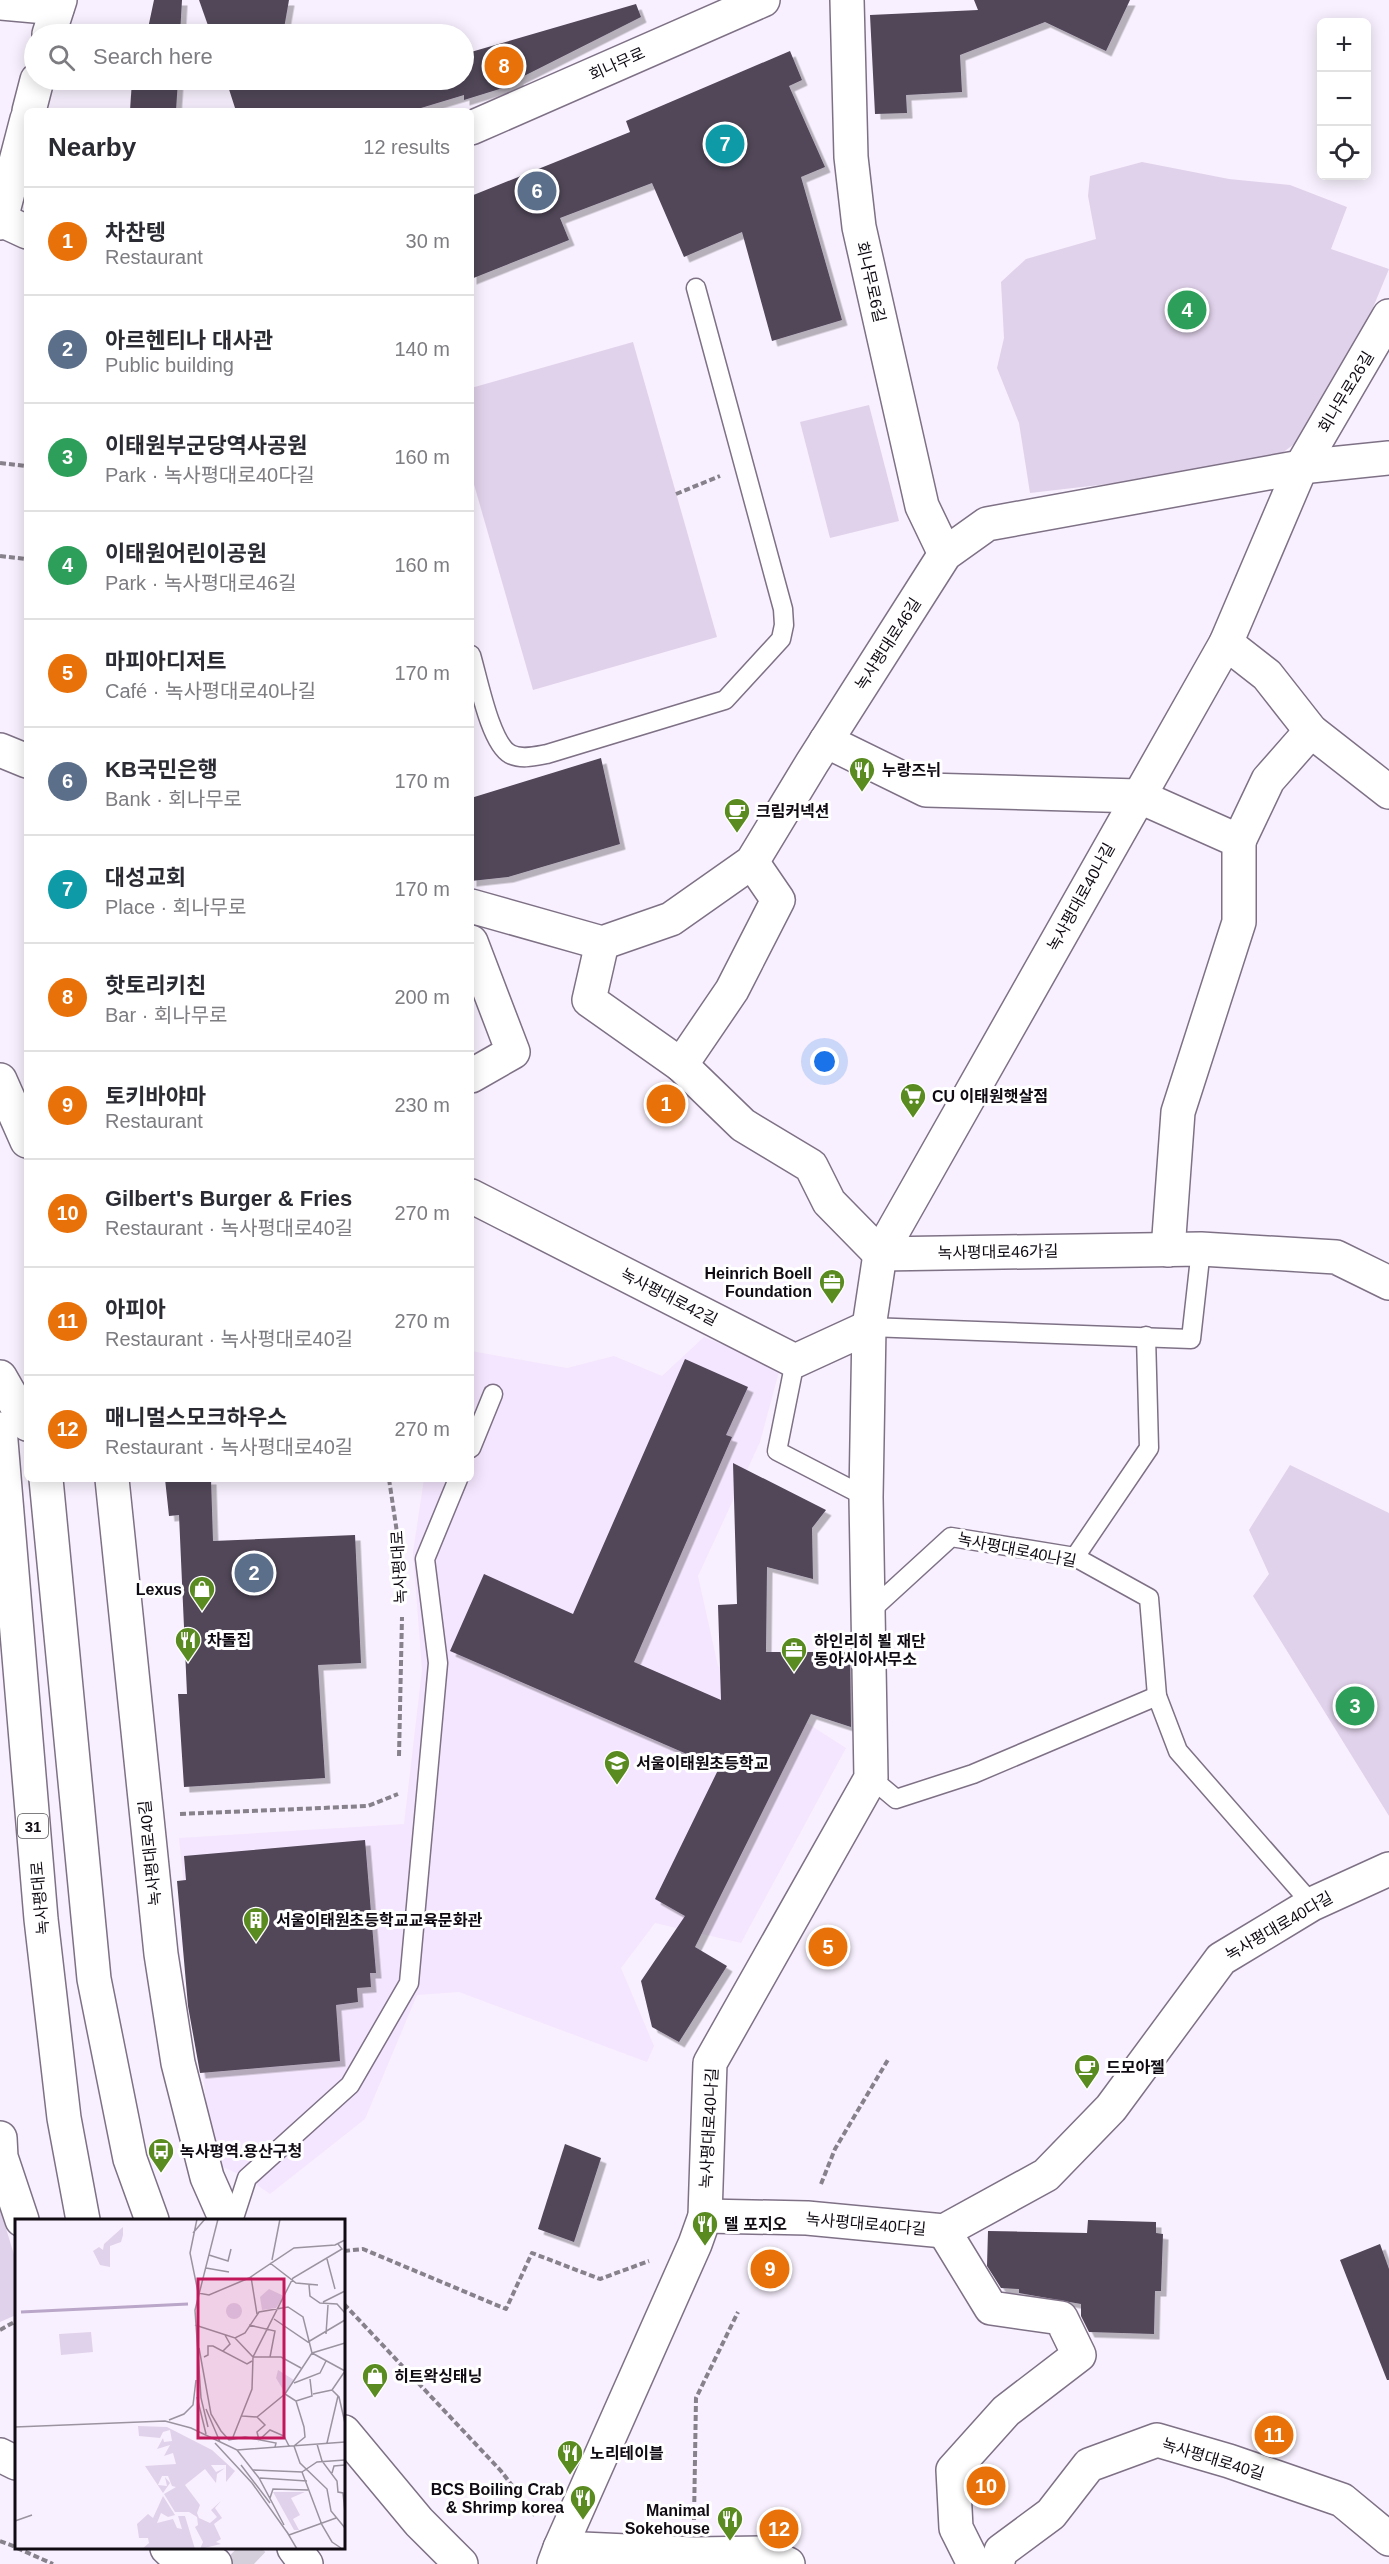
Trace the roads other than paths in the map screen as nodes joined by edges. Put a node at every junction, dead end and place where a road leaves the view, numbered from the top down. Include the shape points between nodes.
1 (763, 0) edge
2 (847, 0) edge
3 (0, 3) edge
4 (55, 14) edge
5 (34, 90) edge
6 (30, 108) edge
7 (474, 127) edge
8 (24, 130) edge
9 (0, 222) edge
10 (24, 231) edge
11 (696, 288) dead end
12 (1389, 316) edge
13 (1389, 458) edge
14 (1301, 467) junction
15 (945, 554) junction
16 (1226, 643) junction
17 (474, 665) edge
18 (1311, 730) junction
19 (826, 741) junction
20 (0, 750) edge
21 (24, 759) edge
22 (1389, 792) edge
23 (1138, 796) junction
24 (1239, 841) junction
25 (752, 862) junction
26 (474, 907) edge
27 (602, 943) junction
28 (474, 950) edge
29 (681, 1065) junction
30 (474, 1074) edge
31 (0, 1080) edge
32 (24, 1134) edge
33 (474, 1198) edge
34 (1201, 1249) junction
35 (1168, 1250) junction
36 (880, 1254) junction
37 (1389, 1283) edge
38 (869, 1327) junction
39 (1146, 1336) junction
40 (795, 1361) junction
41 (0, 1377) edge
42 (493, 1394) dead end
43 (24, 1419) edge
44 (0, 1429) edge
45 (474, 1441) edge
46 (46, 1482) edge
47 (112, 1482) edge
48 (457, 1482) edge
49 (866, 1497) junction
50 (1075, 1557) junction
51 (869, 1612) junction
52 (1157, 1696) junction
53 (871, 1778) junction
54 (1389, 1869) edge
55 (1312, 1904) junction
56 (0, 2138) edge
57 (22, 2219) edge
58 (83, 2219) edge
59 (152, 2219) edge
60 (225, 2219) edge
61 (230, 2219) edge
62 (700, 2230) junction
63 (945, 2231) junction
64 (345, 2433) edge
65 (0, 2455) edge
66 (15, 2462) edge
67 (1389, 2540) edge
68 (169, 2549) edge
69 (191, 2549) edge
70 (295, 2549) edge
71 (557, 2556) edge
72 (184, 2564) edge
73 (215, 2564) edge
74 (306, 2564) edge
75 (461, 2564) edge
76 (788, 2564) edge
77 (974, 2564) edge
78 (997, 2564) edge

1 - 7 street, 회나무로
2 - 15 street, 회나무로6길 via 851,157 859,227 922,506
3 - 4 street
5 - 6 street
8 - 9 street
9 - 10 street
11 - 17 lane via 783,609 781,639 724,700 527,757 512,755 496,736
12 - 14 street, 회나무로26길
13 - 14 street, 녹사평대로46길
14 - 15 street, 녹사평대로46길 via 987,524
14 - 16 street, 녹사평대로40나길
15 - 19 street, 녹사평대로46길
16 - 18 street via 1267,675
16 - 23 street, 녹사평대로40나길
18 - 22 street
18 - 24 street via 1268,780
19 - 23 street via 926,790
19 - 25 street, 녹사평대로46길
20 - 21 street
23 - 24 street
23 - 36 street, 녹사평대로40나길
24 - 35 street via 1239,922 1178,1112
25 - 27 street, 녹사평대로46길 via 671,919
25 - 29 street via 778,900 732,990
26 - 27 street
27 - 29 street via 589,1000
28 - 30 street via 513,1052
29 - 36 street via 743,1125 811,1166 829,1202
31 - 32 street
33 - 40 street, 녹사평대로42길
34 - 35 street, 녹사평대로46가길
34 - 37 street, 녹사평대로46가길 via 1336,1257
34 - 39 lane via 1191,1339
35 - 36 street, 녹사평대로46가길
36 - 38 street, 녹사평대로40나길
38 - 39 lane
38 - 40 street
38 - 49 street, 녹사평대로40나길
39 - 50 lane via 1149,1448
40 - 49 lane via 777,1451
41 - 43 street
42 - 45 lane
44 - 58 street, 녹사평대로 / 31 via 41,1919 64,2118
46 - 59 street via 94,1979 130,2160
47 - 60 street, 녹사평대로40길 via 160,1954 178,2063 207,2177
48 - 61 lane via 425,1559 438,1663 409,1983 350,2085 247,2178 234,2218
49 - 51 street, 녹사평대로40나길
50 - 51 lane, 녹사평대로40나길 via 951,1537
50 - 52 lane, 녹사평대로40나길 via 1149,1598
51 - 53 street, 녹사평대로40나길
52 - 53 lane via 973,1774 896,1799
52 - 55 lane, 녹사평대로40나길 via 1178,1751
53 - 62 street, 녹사평대로40나길 via 710,2063
54 - 55 street, 녹사평대로40다길
55 - 63 street, 녹사평대로40다길 via 1221,1959 1111,2108 1046,2175
56 - 57 street
62 - 63 street, 녹사평대로40다길 via 807,2218
62 - 71 street, 녹사평대로40나길
63 - 77 street via 991,2308 1061,2318 1079,2355 1006,2411 952,2470 956,2528
64 - 75 street via 419,2522
65 - 66 street
67 - 78 street, 녹사평대로40길 via 1342,2500 1157,2440 1089,2465 1051,2514 1001,2551
68 - 72 street
69 - 73 street
70 - 74 street
71 - 76 street via 763,2553

